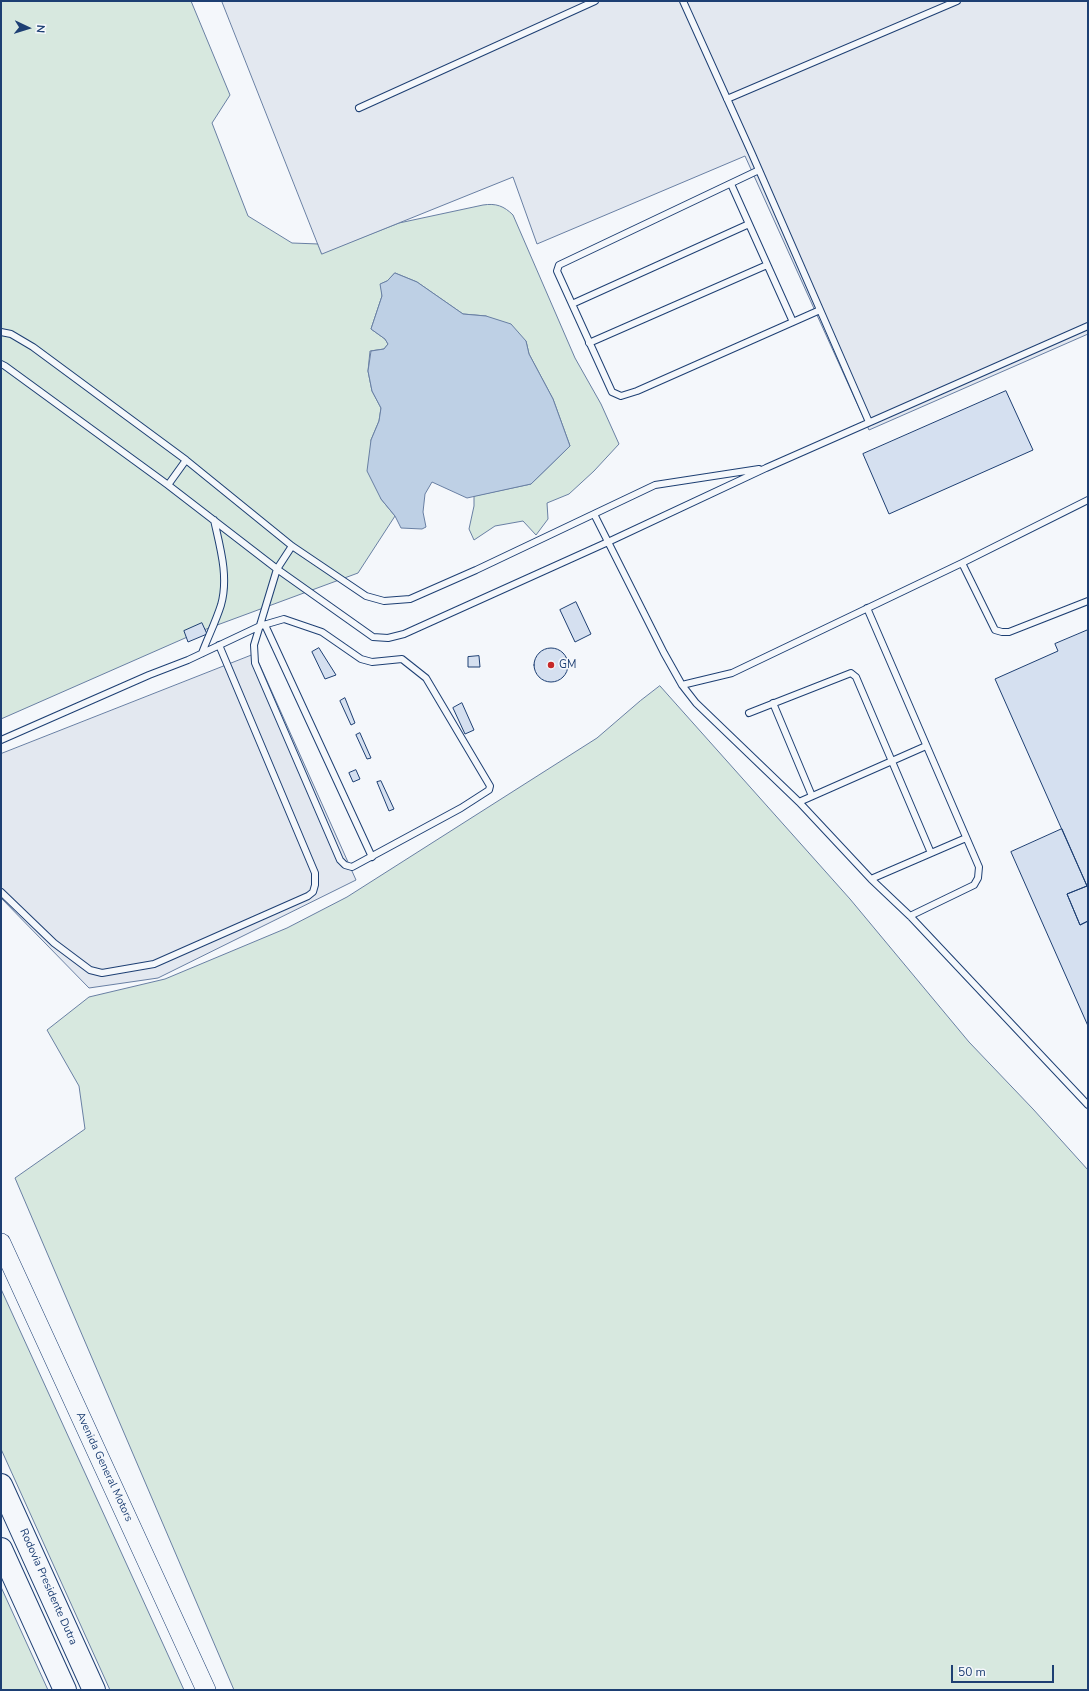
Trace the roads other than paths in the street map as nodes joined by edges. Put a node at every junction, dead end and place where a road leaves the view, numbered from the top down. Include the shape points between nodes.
1 (595, 1) edge
2 (683, 1) edge
3 (957, 1) edge
4 (727, 99) junction
5 (359, 108) dead end
6 (759, 170) junction
7 (731, 184) junction
8 (748, 224) junction
9 (767, 266) junction
10 (572, 304) junction
11 (820, 310) junction
12 (793, 322) junction
13 (1088, 326) edge
14 (1, 332) edge
15 (589, 343) junction
16 (1, 364) edge
17 (869, 422) junction
18 (186, 460) junction
19 (766, 468) junction
20 (168, 485) junction
21 (1088, 500) edge
22 (594, 514) junction
23 (214, 520) junction
24 (608, 542) junction
25 (292, 546) junction
26 (962, 563) junction
27 (277, 569) junction
28 (1088, 601) edge
29 (867, 608) junction
30 (262, 626) junction
31 (219, 645) junction
32 (202, 653) junction
33 (682, 685) junction
34 (773, 703) junction
35 (748, 712) dead end
36 (1, 740) edge
37 (926, 746) junction
38 (892, 761) junction
39 (812, 796) junction
40 (800, 802) junction
41 (966, 838) junction
42 (931, 853) junction
43 (372, 857) junction
44 (871, 879) junction
45 (1, 892) edge
46 (910, 916) junction
47 (1088, 1105) edge
48 (1, 1243) edge
49 (1, 1485) edge
50 (1, 1549) edge
51 (65, 1690) edge
52 (94, 1690) edge
53 (206, 1690) edge

1 - 5 lane
2 - 4 lane
3 - 4 lane
4 - 6 lane
6 - 7 lane
6 - 11 lane
7 - 8 lane
7 - 10 lane via 559,266 557,271
8 - 9 lane
8 - 10 lane
9 - 12 lane
9 - 15 lane
10 - 15 lane
11 - 12 lane
11 - 17 lane
12 - 15 lane via 637,391 620,396 612,392
13 - 17 lane
14 - 18 lane via 11,334 33,347
16 - 20 lane
17 - 19 lane
18 - 20 lane
18 - 25 lane
19 - 22 lane via 655,485
19 - 24 lane
20 - 23 lane
21 - 26 lane
22 - 24 lane
22 - 25 lane via 410,599 384,602 366,596
23 - 27 lane
23 - 32 lane via 224,582 221,604
24 - 27 lane via 404,634 388,638 373,636
24 - 33 lane
25 - 27 lane
26 - 28 lane via 995,630 1009,632
26 - 29 lane
27 - 30 lane
29 - 33 lane via 732,673
29 - 37 lane
30 - 31 lane
30 - 43 lane
30 - 43 lane via 254,645 255,663 340,860 352,867
30 - 43 lane via 284,619 322,632 361,659 372,662 402,659 426,678 490,786 490,790 461,808
31 - 32 lane
31 - 45 lane via 315,873 313,892 154,964 102,973 90,970 54,943
32 - 36 lane
33 - 40 lane via 696,702
34 - 35 lane
34 - 38 lane via 851,673 856,677
34 - 39 lane
37 - 38 lane
37 - 41 lane
38 - 39 lane
38 - 42 lane
39 - 40 lane
40 - 44 lane
41 - 42 lane
41 - 46 lane via 978,867 978,878 974,885
42 - 44 lane
44 - 46 lane
46 - 47 lane
48 - 53 main road, Avenida General Motors
49 - 52 highway, Rodovia Presidente Dutra
50 - 51 highway

